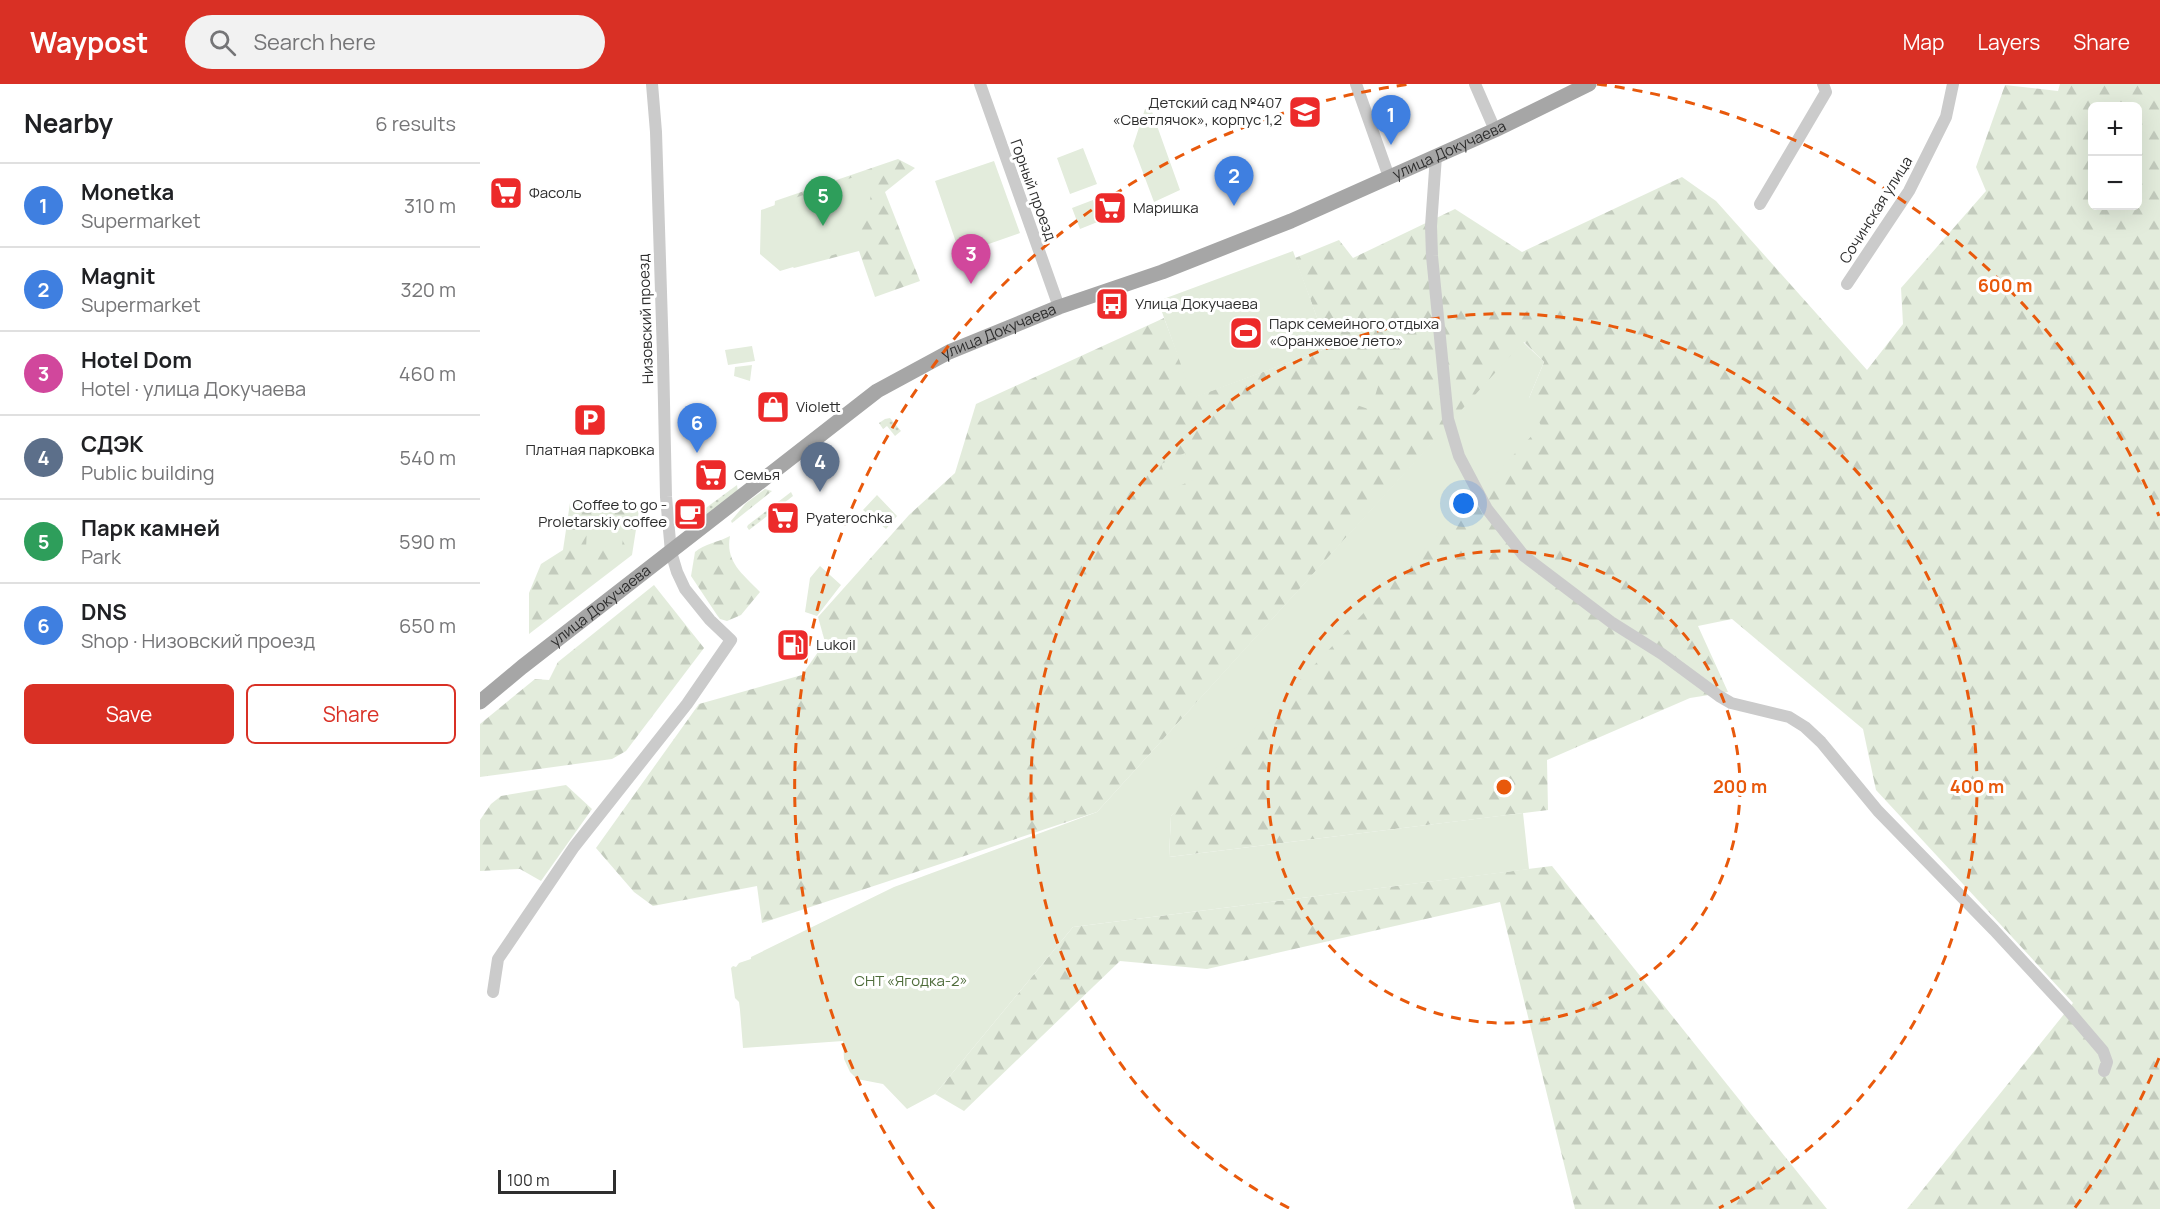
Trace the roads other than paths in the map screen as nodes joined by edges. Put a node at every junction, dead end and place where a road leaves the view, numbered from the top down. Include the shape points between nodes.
1 (652, 84) edge
2 (980, 84) edge
3 (1356, 84) edge
4 (1474, 84) edge
5 (1589, 84) edge
6 (1823, 84) edge
7 (1953, 84) edge
8 (1496, 130) junction
9 (1436, 156) junction
10 (1389, 177) junction
11 (1760, 204) dead end
12 (1847, 284) dead end
13 (1059, 307) junction
14 (671, 552) junction
15 (480, 702) edge
16 (493, 992) dead end
17 (2104, 1071) dead end

1 - 14 street, Низовский проезд
2 - 13 street, Горный проезд
3 - 10 street
4 - 8 street
5 - 8 main road, улица Докучаева
6 - 11 street via 1826,92
7 - 12 street, Сочинская улица via 1946,117 1909,191
8 - 9 main road, улица Докучаева
9 - 10 main road, улица Докучаева
9 - 17 street via 1432,256 1448,419 1459,456 1487,509 1524,556 1611,622 1731,703 1789,717 1805,727 1878,811 2075,1018 2103,1051 2107,1062
10 - 13 main road, улица Докучаева via 1249,238
13 - 14 main road, улица Докучаева via 949,352 877,391
14 - 15 main road, улица Докучаева
14 - 16 street, Низовский проезд via 685,590 731,640 687,704 574,848 498,959

